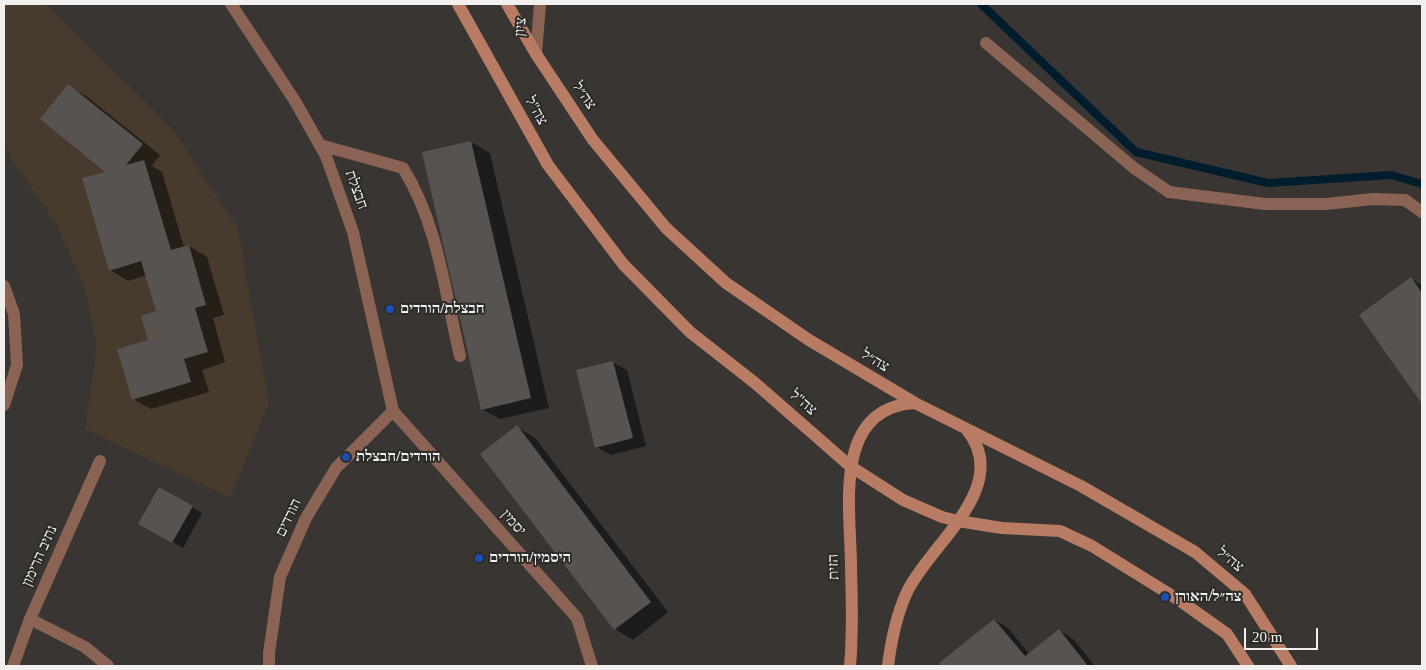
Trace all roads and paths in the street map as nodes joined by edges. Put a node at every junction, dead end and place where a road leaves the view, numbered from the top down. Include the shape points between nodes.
1 (231, 4) edge
2 (458, 4) edge
3 (507, 4) edge
4 (540, 4) edge
5 (986, 43) dead end
6 (536, 54) junction
7 (320, 145) junction
8 (1422, 212) edge
9 (4, 286) edge
10 (460, 356) dead end
11 (915, 403) junction
12 (4, 405) edge
13 (393, 411) junction
14 (966, 429) junction
15 (100, 461) dead end
16 (850, 466) junction
17 (958, 521) junction
18 (30, 619) junction
19 (13, 666) edge
20 (108, 666) edge
21 (269, 666) edge
22 (592, 666) edge
23 (850, 666) edge
24 (888, 666) edge
25 (1248, 666) edge
26 (1291, 666) edge

1 - 7 street, חבצלת
2 - 16 main road, צה"ל via 548,165 624,264 690,332 755,383
3 - 6 main road, צה״ל
4 - 6 street, ציון
5 - 8 street via 1134,168 1169,192 1265,204 1405,200
6 - 11 main road, צה״ל via 593,140 666,228 726,283 809,340
7 - 10 street via 403,168 418,192 429,224
7 - 13 street, חבצלת via 354,232
9 - 12 street via 14,314 17,365
11 - 14 main road, צה״ל
11 - 16 main road via 890,408 872,420 864,430
13 - 21 street, הורדים via 336,468 306,518 280,577
13 - 22 street, יסמין via 577,618
14 - 17 main road via 980,452 979,483
14 - 26 main road, צה״ל via 1081,486 1195,552 1245,594
15 - 18 street, נתיב הרימון
16 - 17 main road, צה"ל via 903,500
16 - 23 main road, הזית
17 - 24 main road via 931,554 908,591 890,644
17 - 25 main road, צה"ל via 1002,528 1060,531 1092,546 1227,634
18 - 19 street, נתיב הרימון
18 - 20 street via 85,647

